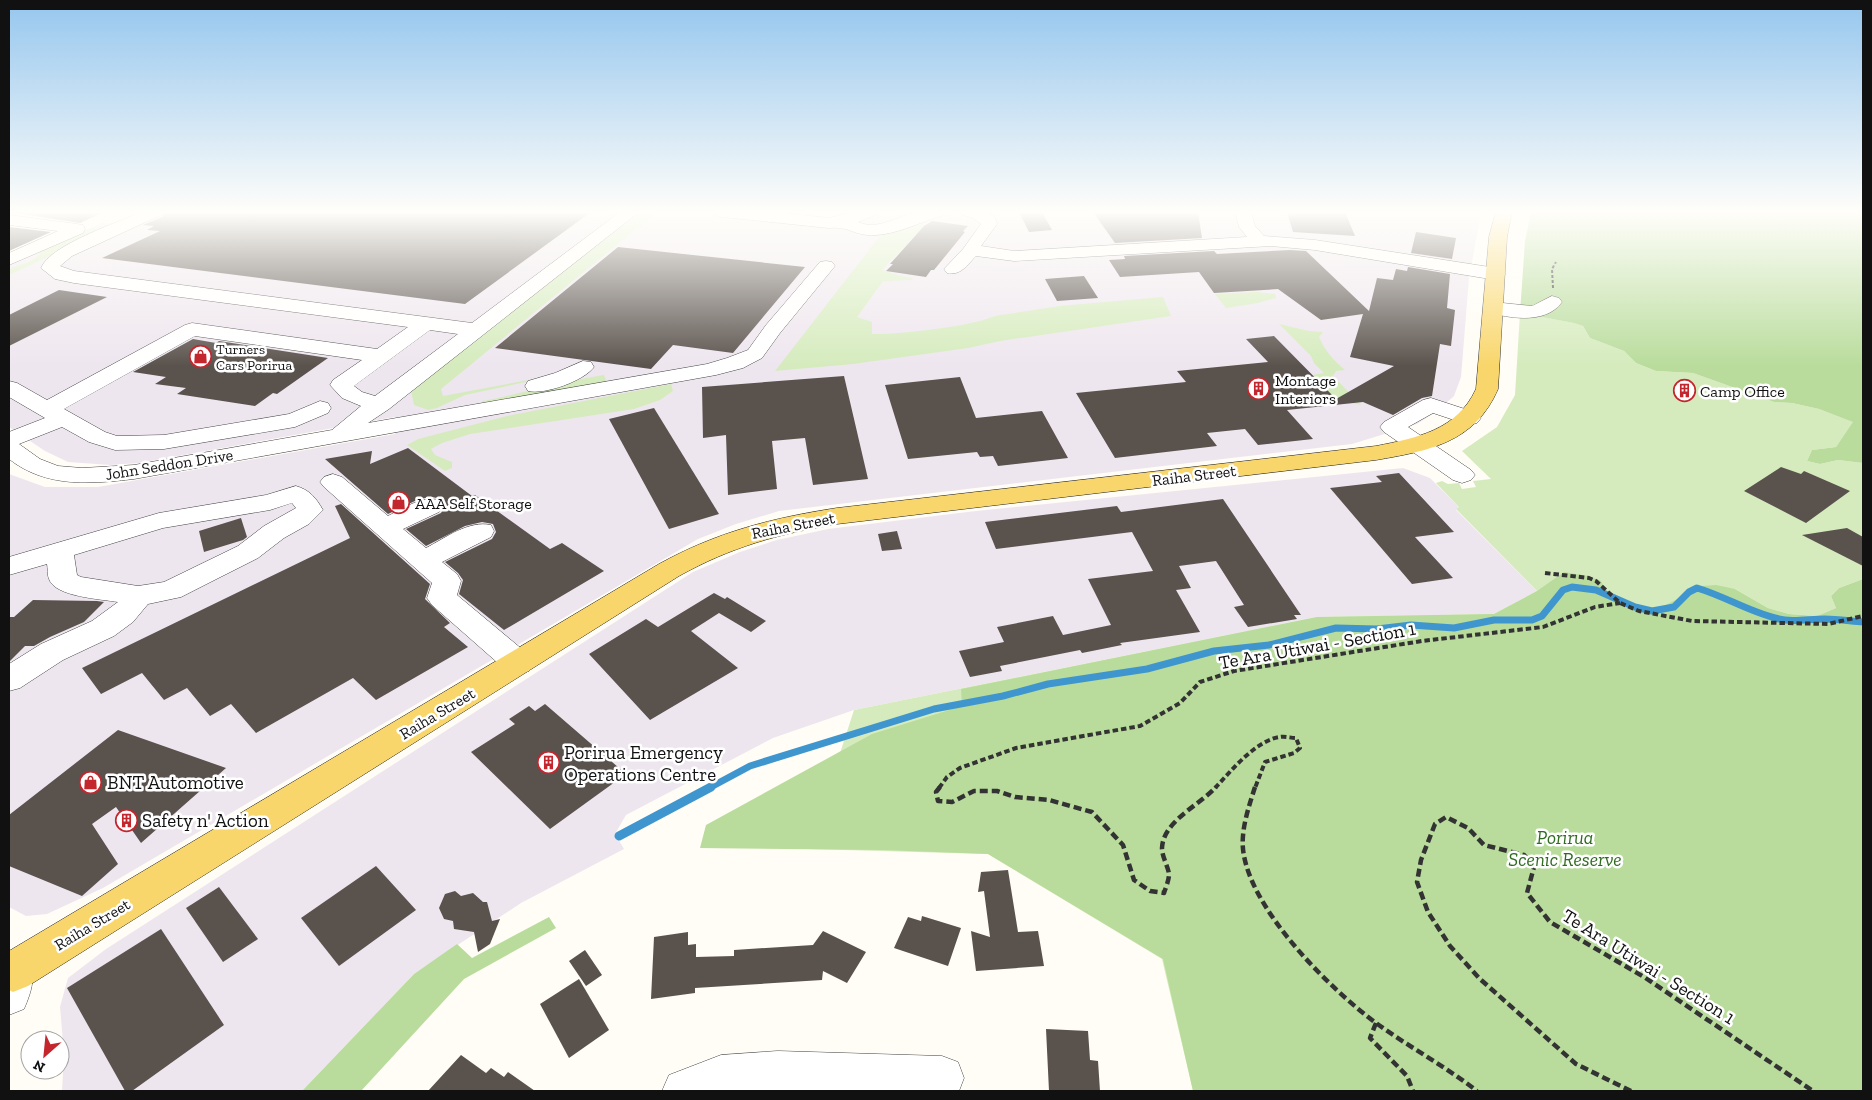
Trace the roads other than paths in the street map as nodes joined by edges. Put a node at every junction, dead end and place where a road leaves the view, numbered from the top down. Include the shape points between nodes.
1 (52, 263) edge
2 (564, 263) edge
3 (959, 263) edge
4 (1428, 263) edge
5 (1497, 263) edge
6 (826, 266) dead end
7 (953, 269) dead end
8 (1496, 274) junction
9 (1552, 302) road end
10 (1493, 308) junction
11 (427, 323) junction
12 (476, 330) junction
13 (382, 356) junction
14 (583, 367) dead end
15 (9, 388) edge
16 (381, 404) junction
17 (320, 408) dead end
18 (56, 414) junction
19 (444, 416) junction
20 (1468, 418) junction
21 (336, 436) junction
22 (9, 440) edge
23 (1418, 444) junction
24 (9, 448) edge
25 (1462, 476) dead end
26 (333, 482) dead end
27 (430, 506) dead end
28 (385, 527) junction
29 (481, 531) dead end
30 (60, 551) junction
31 (424, 560) junction
32 (9, 566) edge
33 (138, 596) junction
34 (518, 663) junction
35 (9, 680) edge
36 (10, 979) edge
37 (942, 1078) dead end
38 (685, 1091) edge

1 - 11 street via 50,268 74,278
2 - 12 street
3 - 7 street
4 - 8 street
5 - 8 main road, Raiha Street
6 - 19 street, John Seddon Drive via 755,354 735,363
8 - 10 main road, Raiha Street
9 - 10 street via 1529,312
10 - 20 main road, Raiha Street via 1487,388 1482,403
11 - 12 street
11 - 13 street
12 - 16 street
13 - 16 street via 341,385 358,400
13 - 18 street via 192,329
14 - 19 street via 548,383 471,400
15 - 18 street
16 - 21 street
17 - 18 street via 295,420 137,444 115,443 97,437
18 - 22 street
19 - 21 street, John Seddon Drive
20 - 23 main road, Raiha Street via 1450,431
20 - 23 street via 1431,405 1392,427
21 - 24 street, John Seddon Drive via 134,472 92,475 51,472 32,465
23 - 25 street
23 - 34 main road, Raiha Street via 1358,456 837,516 759,530 689,559
26 - 28 street
27 - 28 street
28 - 31 street
29 - 31 street
30 - 32 street
30 - 33 street via 63,579 73,585
30 - 33 street via 159,521 270,502 296,494 310,510 248,552 171,590
31 - 34 street via 447,581 442,598
33 - 35 street via 129,610 105,627 39,659
34 - 36 main road, Raiha Street
37 - 38 street via 778,1073 721,1077

